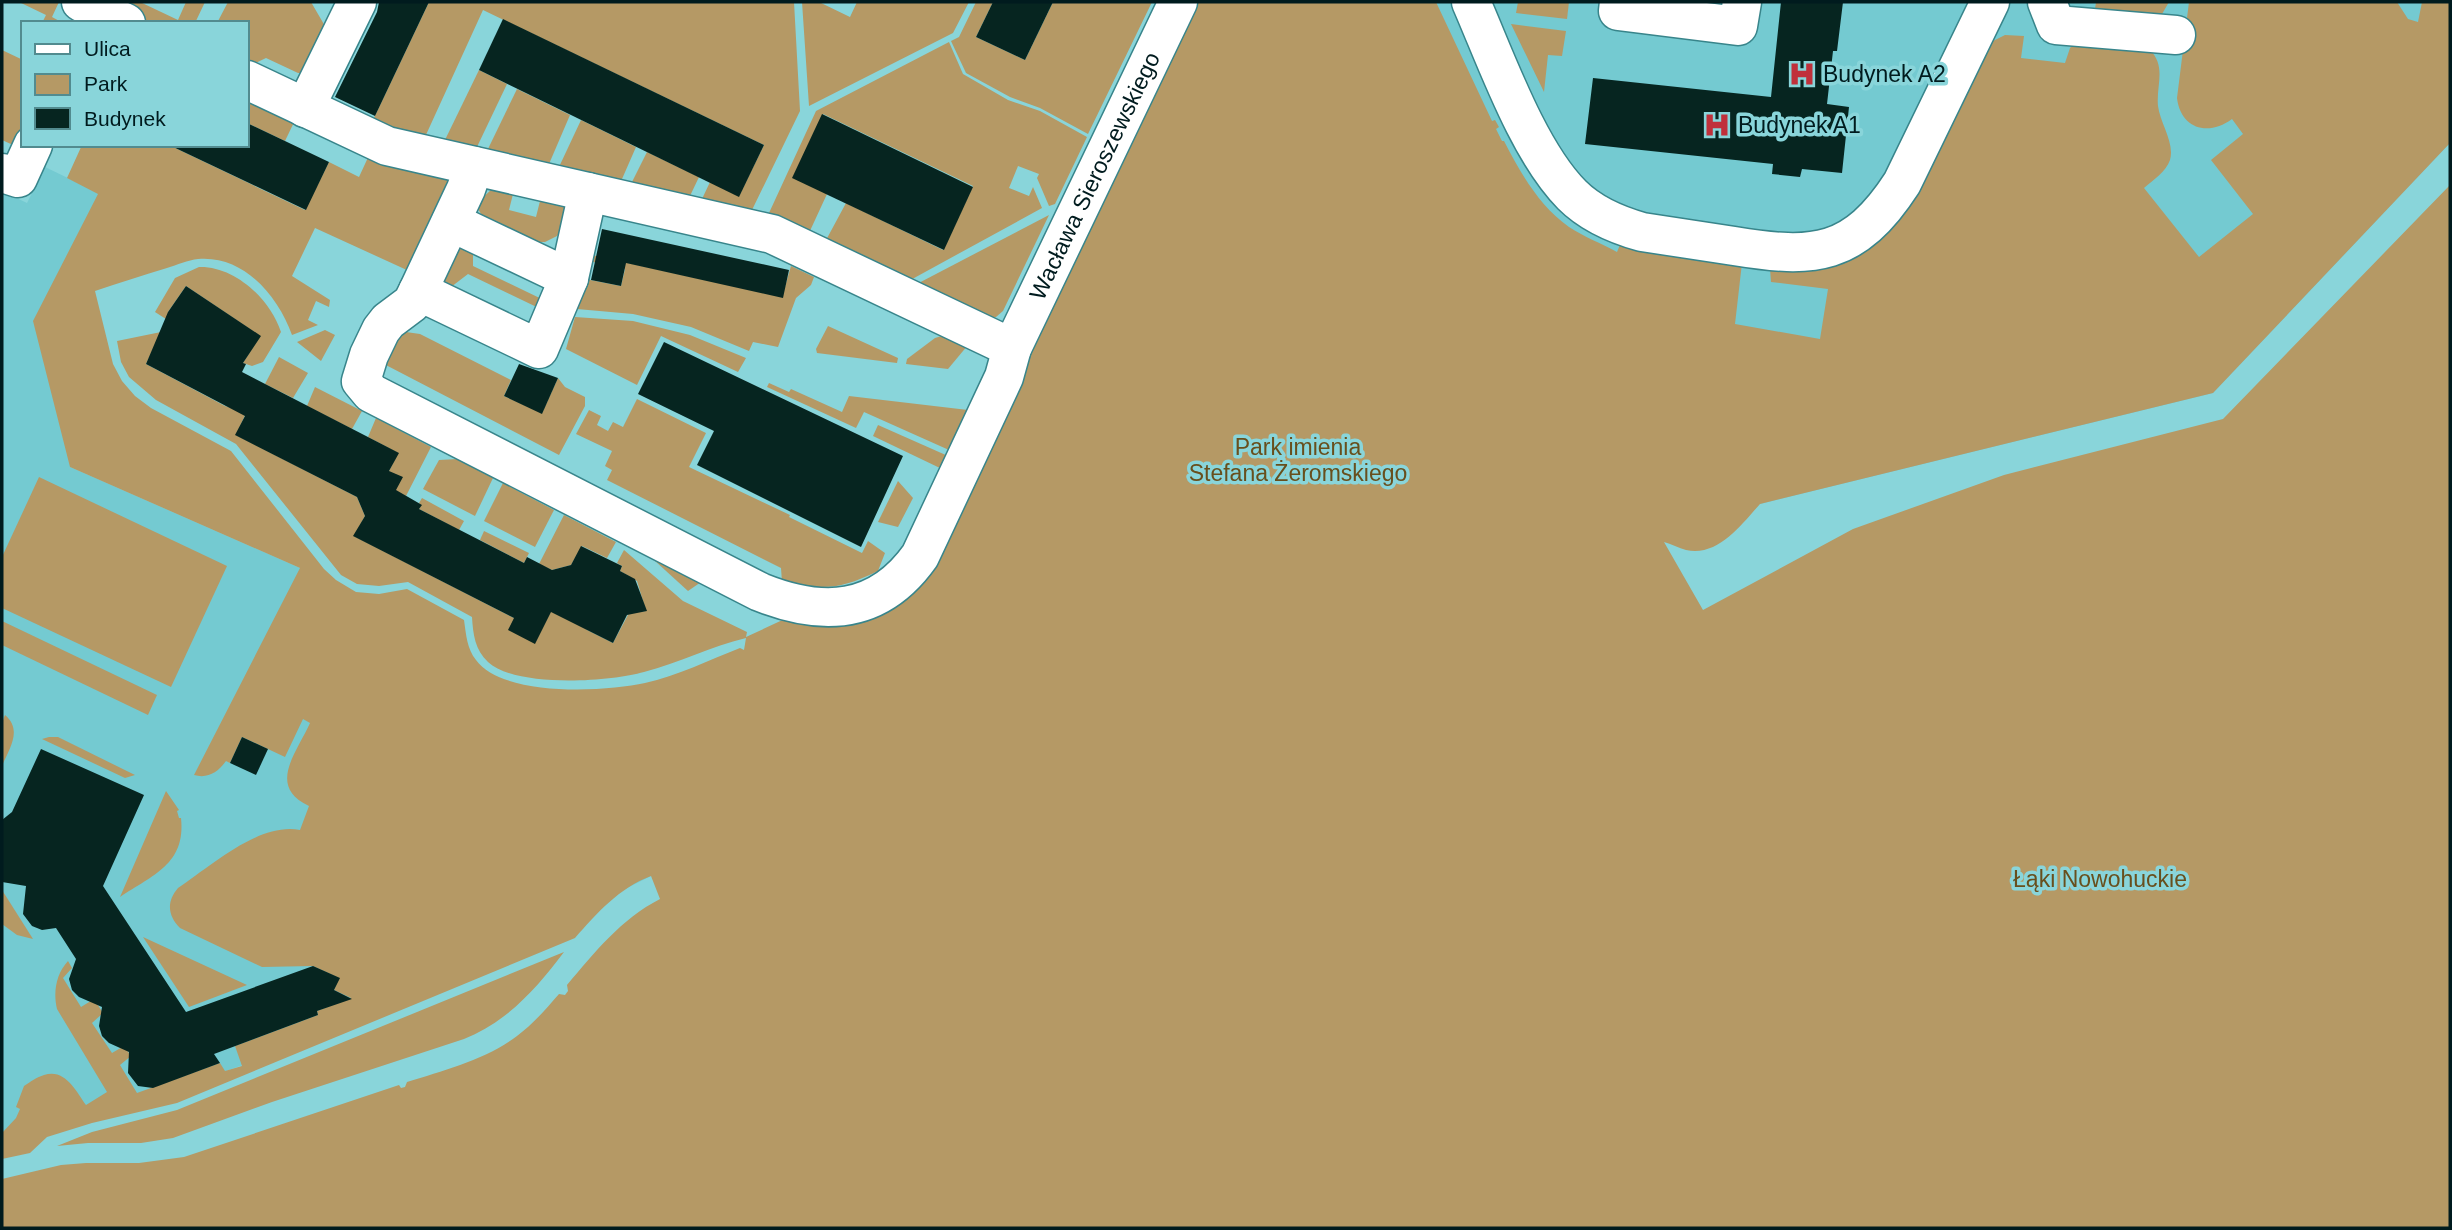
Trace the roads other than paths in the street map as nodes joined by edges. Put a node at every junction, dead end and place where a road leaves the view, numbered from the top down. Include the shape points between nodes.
1 (357, 2) edge
2 (1178, 2) edge
3 (1471, 2) edge
4 (1619, 2) edge
5 (1742, 2) edge
6 (1990, 2) edge
7 (2047, 2) edge
8 (2176, 35) dead end
9 (248, 80) edge
10 (305, 108) junction
11 (32, 147) edge
12 (474, 166) junction
13 (2, 173) edge
14 (588, 192) junction
15 (451, 222) junction
16 (569, 278) junction
17 (418, 291) junction
18 (1012, 348) junction

1 - 10 street
2 - 18 street, Wacława Sieroszewskiego
3 - 6 street via 1540,152 1573,196 1604,218 1642,232 1785,253 1825,250 1870,224 1888,205
4 - 5 street via 1618,10 1738,26
7 - 8 street via 2056,25
9 - 10 street
10 - 12 street via 387,146
11 - 13 street via 18,178
12 - 14 street
12 - 15 street
14 - 16 street
14 - 18 street via 772,234
15 - 16 street
15 - 17 street
16 - 17 street via 539,349
17 - 18 street, Wacława Sieroszewskiego via 412,303 388,321 369,355 361,382 371,393 760,592 814,608 865,601 891,587 911,568 1004,377

